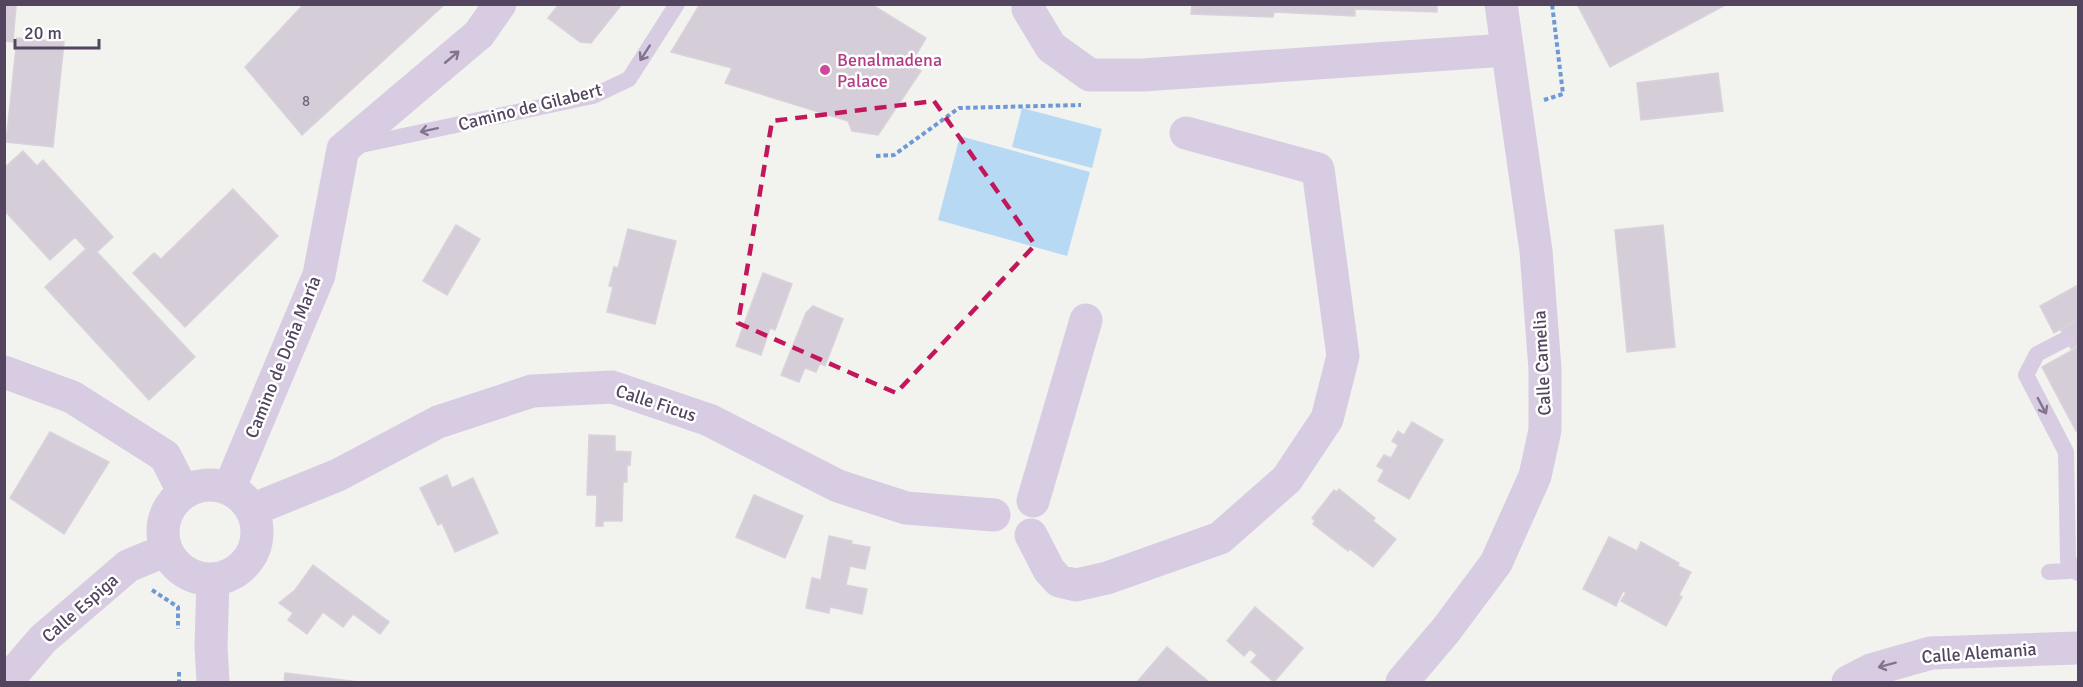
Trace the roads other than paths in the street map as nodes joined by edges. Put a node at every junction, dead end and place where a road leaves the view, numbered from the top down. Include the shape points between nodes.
1 (500, 4) edge
2 (677, 4) edge
3 (1028, 4) edge
4 (1501, 4) edge
5 (1506, 50) junction
6 (1186, 134) dead end
7 (343, 149) junction
8 (1086, 320) dead end
9 (2066, 339) dead end
10 (4, 372) edge
11 (184, 493) junction
12 (241, 500) junction
13 (1034, 501) junction
14 (994, 515) junction
15 (1031, 535) junction
16 (166, 550) junction
17 (2077, 571) edge
18 (2049, 572) dead end
19 (213, 580) junction
20 (2079, 648) edge
21 (6, 682) edge
22 (213, 682) edge
23 (1402, 682) edge
24 (1848, 682) edge

7 -> 1 street via 479,34
2 -> 7 lane, Camino de Gilabert via 629,79 593,96
3 - 5 street via 1051,47 1090,75 1143,75
4 - 5 street, Calle Camelia
5 - 23 street, Calle Camelia via 1536,251 1545,369 1545,430 1535,476 1496,562
6 - 15 street via 1318,169 1343,356 1327,419 1287,479 1220,538 1076,585 1059,581 1049,570
7 - 12 street, Camino de Doña María via 319,275
8 - 13 street
9 -> 17 lane via 2037,354 2026,375 2066,452 2068,560
10 - 11 street via 72,397 165,456
11 - 12 street via 213,485
11 - 16 street via 172,504 165,521
12 - 14 street, Calle Ficus via 338,475 438,422 532,392 612,387 709,420 838,486 906,508
12 - 19 street via 256,524 254,549 233,574
13 - 14 street via 1012,494 999,501
13 - 15 street via 1040,514
14 - 15 street via 998,530 1009,539
16 - 19 street via 191,575
16 - 21 street, Calle Espiga via 121,572 43,639
17 - 18 lane
19 - 22 street
20 -> 24 street, Calle Alemania via 1931,653 1871,670

